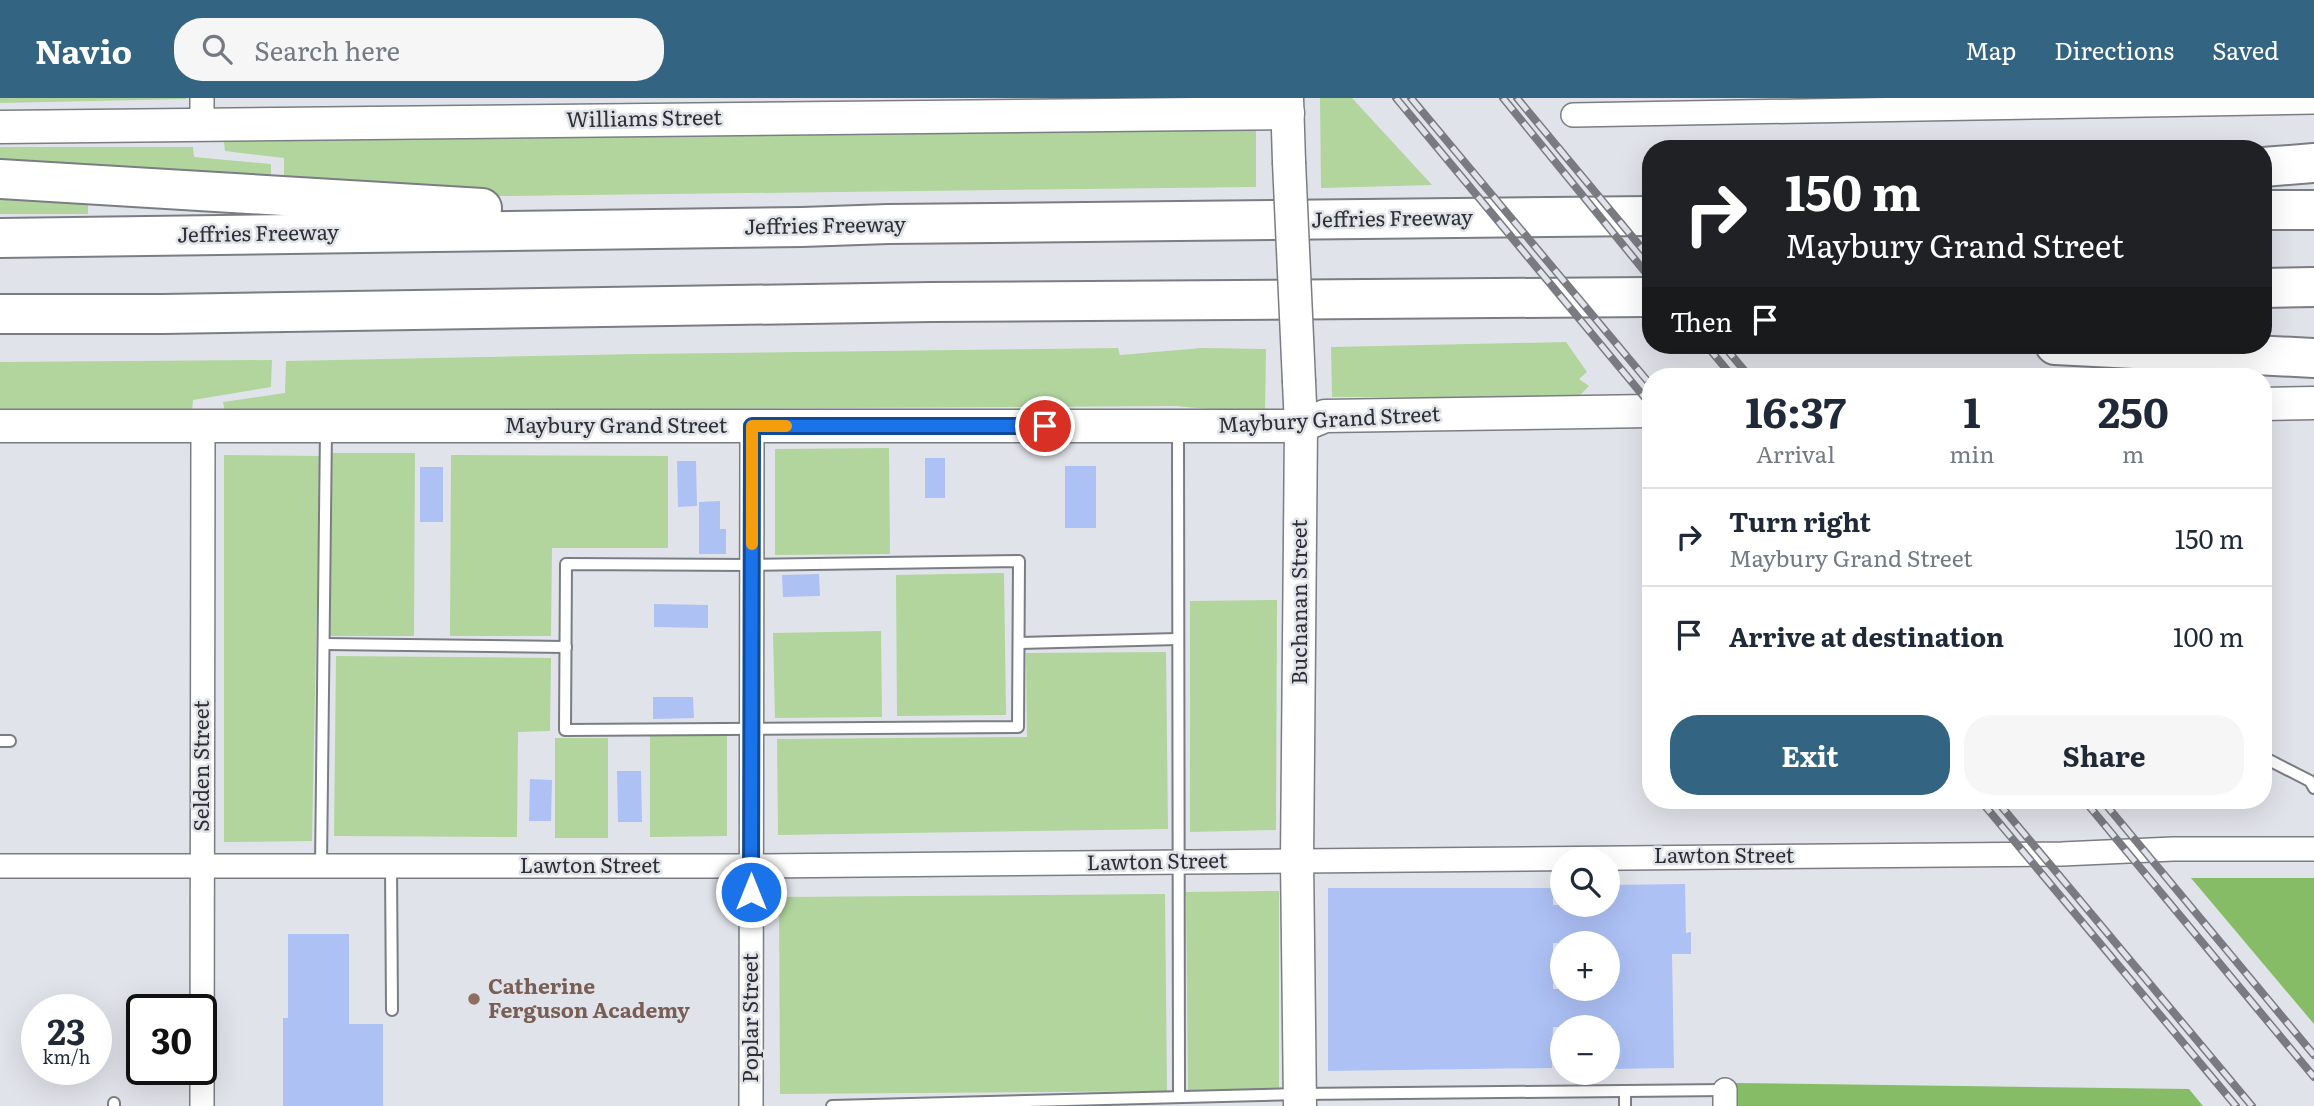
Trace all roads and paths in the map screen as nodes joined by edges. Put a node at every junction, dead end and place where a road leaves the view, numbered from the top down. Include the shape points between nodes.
1 (2314, 102) edge
2 (1850, 103) edge
3 (1287, 105) edge
4 (752, 108) edge
5 (202, 111) edge
6 (1573, 115) dead end
7 (0, 127) edge
8 (2314, 163) edge
9 (2272, 166) edge
10 (0, 179) edge
11 (2272, 210) edge
12 (2314, 210) edge
13 (1642, 216) edge
14 (802, 227) junction
15 (0, 238) edge
16 (2314, 287) edge
17 (2272, 288) edge
18 (1642, 297) edge
19 (0, 314) edge
20 (163, 314) junction
21 (0, 331) edge
22 (2234, 354) edge
23 (2314, 358) edge
24 (2314, 403) edge
25 (2272, 404) edge
26 (1642, 411) edge
27 (0, 426) edge
28 (203, 426) junction
29 (326, 426) junction
30 (752, 426) junction
31 (1178, 426) junction
32 (1301, 426) junction
33 (752, 565) junction
34 (1178, 639) junction
35 (1019, 643) junction
36 (324, 644) junction
37 (566, 647) junction
38 (751, 728) junction
39 (2272, 762) edge
40 (2314, 788) edge
41 (2314, 849) edge
42 (1297, 860) junction
43 (1179, 862) junction
44 (0, 866) edge
45 (202, 866) junction
46 (321, 866) junction
47 (391, 866) junction
48 (751, 866) junction
49 (392, 1010) dead end
50 (1625, 1091) junction
51 (1179, 1097) junction
52 (1725, 1098) edge
53 (1300, 1100) edge
54 (202, 1106) edge
55 (751, 1106) edge
56 (832, 1106) edge
57 (1625, 1106) edge

1 - 2 street
2 - 6 street
3 - 4 street, Williams Street
3 - 32 street, Buchanan Street, bridge
4 - 5 street, Williams Street
5 - 7 street, Williams Street
8 - 9 highway
10 - 14 highway
11 - 12 highway
13 - 14 highway, Jeffries Freeway
14 - 15 highway, Jeffries Freeway
16 - 17 highway
18 - 20 highway
19 - 20 highway
20 - 21 highway
22 - 23 highway
24 - 25 street
26 - 32 street, Maybury Grand Street via 1325,416
27 - 28 street, Maybury Grand Street
28 - 29 street, Maybury Grand Street
28 - 45 street, Selden Street
29 - 30 street, Maybury Grand Street
29 - 36 lane
30 - 31 street, Maybury Grand Street
30 - 33 street, Poplar Street
31 - 32 street, Maybury Grand Street
31 - 34 lane
32 - 42 street, Buchanan Street
33 - 35 lane via 1019,561
33 - 37 lane via 566,564
33 - 38 street, Poplar Street
34 - 35 lane
34 - 43 lane
35 - 38 lane via 1018,727
36 - 37 lane
36 - 46 lane
37 - 38 lane via 565,730
38 - 48 street, Poplar Street
39 - 40 lane via 2310,781
41 - 42 street, Lawton Street
42 - 43 street, Lawton Street
42 - 53 street, Buchanan Street
43 - 48 street, Lawton Street
43 - 51 lane
44 - 45 street, Lawton Street
45 - 46 street, Lawton Street
45 - 54 street, Selden Street
46 - 47 street, Lawton Street
47 - 48 street, Lawton Street
47 - 49 lane
48 - 55 street, Poplar Street
50 - 52 lane
50 - 53 lane
50 - 57 lane
51 - 53 lane
51 - 56 lane

